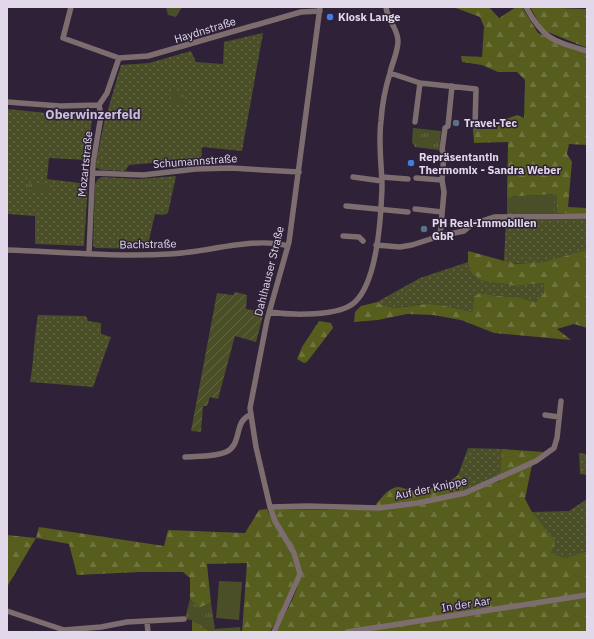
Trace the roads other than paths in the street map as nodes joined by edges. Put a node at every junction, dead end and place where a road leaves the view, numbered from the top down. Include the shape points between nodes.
1 (71, 7) edge
2 (386, 7) edge
3 (526, 7) edge
4 (320, 9) edge
5 (587, 51) edge
6 (119, 58) junction
7 (390, 73) junction
8 (420, 83) junction
9 (452, 86) junction
10 (7, 102) edge
11 (99, 105) junction
12 (415, 122) dead end
13 (475, 126) dead end
14 (298, 172) junction
15 (92, 173) junction
16 (354, 177) dead end
17 (416, 178) dead end
18 (382, 179) junction
19 (408, 179) dead end
20 (442, 180) junction
21 (346, 206) dead end
22 (380, 209) junction
23 (415, 209) dead end
24 (408, 212) dead end
25 (442, 212) junction
26 (587, 216) edge
27 (343, 236) dead end
28 (440, 236) junction
29 (363, 241) dead end
30 (376, 245) junction
31 (288, 246) junction
32 (7, 250) edge
33 (89, 253) junction
34 (269, 312) junction
35 (561, 401) dead end
36 (250, 415) junction
37 (545, 415) dead end
38 (559, 417) junction
39 (185, 457) dead end
40 (270, 507) junction
41 (587, 595) edge
42 (7, 611) edge
43 (184, 619) dead end
44 (147, 622) junction
45 (101, 630) edge
46 (64, 631) edge
47 (148, 632) edge
48 (274, 632) edge
49 (347, 632) edge

1 - 6 street via 62,36
2 - 7 street via 398,42
3 - 5 street via 536,26 545,34 569,46
4 - 6 street, Haydnstraße via 301,12 152,55
4 - 14 street, Dahlhauser Straße
6 - 11 street, Mozartstraße via 107,93
7 - 8 street
7 - 18 street via 381,121
8 - 9 street
8 - 12 street
9 - 13 street via 476,89
9 - 20 street via 448,126 442,150
10 - 11 street via 60,106
11 - 15 street, Mozartstraße via 101,116
14 - 15 street, Schumannstraße via 230,168 143,175
14 - 31 street, Dahlhauser Straße
15 - 33 street, Mozartstraße
16 - 18 street
17 - 20 street
18 - 19 street
18 - 22 street
20 - 25 street
21 - 22 street
22 - 24 street
22 - 30 street
23 - 25 street
25 - 28 street
26 - 28 street via 494,217 472,224 464,231
27 - 29 street via 359,237
28 - 30 street via 405,246
30 - 34 street via 366,285 358,298 348,307 310,313
31 - 33 street, Bachstraße via 251,244 157,255
31 - 34 street, Dahlhauser Straße
32 - 33 street, Bachstraße
34 - 36 street, Dahlhauser Straße
35 - 38 street, Auf der Knippe
36 - 39 street via 241,422 235,443 227,451
36 - 40 street, Dahlhauser Straße
37 - 38 street
38 - 40 street, Auf der Knippe via 556,444 546,455 465,493 379,508
40 - 48 street, Dahlhauser Straße via 275,522 294,553 300,574
41 - 49 street, In der Aar
42 - 46 street
43 - 44 street
44 - 45 street via 127,622
44 - 47 street
45 - 46 street

